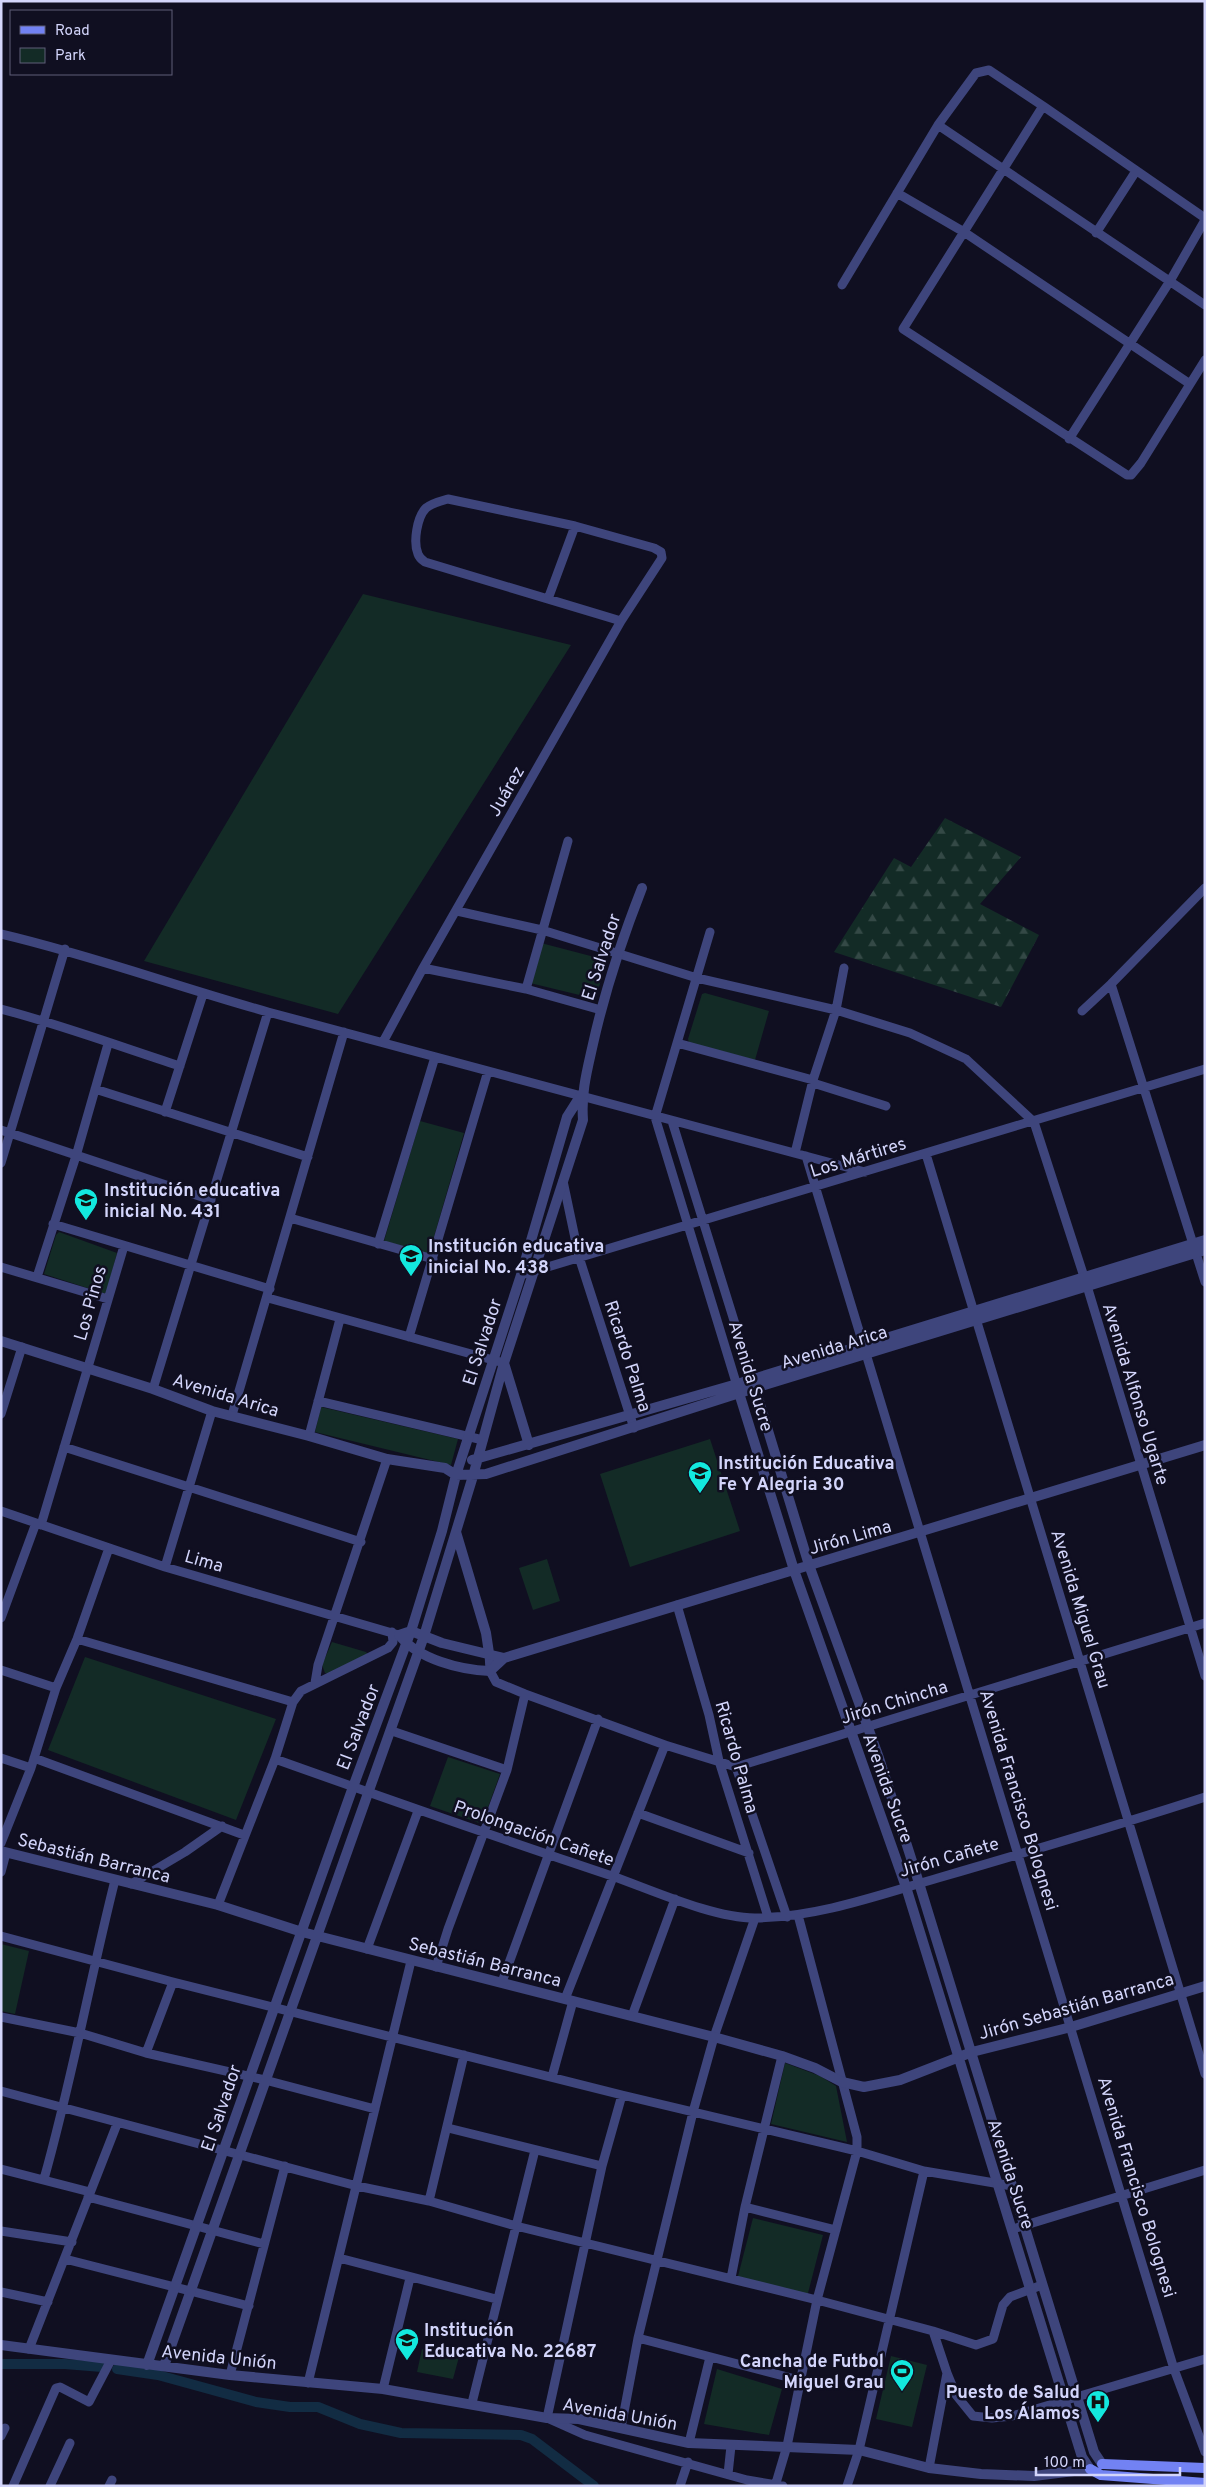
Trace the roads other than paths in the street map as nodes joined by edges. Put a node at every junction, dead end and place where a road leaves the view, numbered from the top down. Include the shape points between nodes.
1 (1043, 106) junction
2 (938, 125) junction
3 (1005, 170) junction
4 (1136, 171) junction
5 (898, 193) junction
6 (1205, 219) edge
7 (964, 232) junction
8 (1096, 233) junction
9 (1170, 281) junction
10 (842, 285) dead end
11 (1205, 305) edge
12 (1129, 345) junction
13 (1205, 360) edge
14 (1190, 384) junction
15 (1070, 439) junction
16 (575, 526) junction
17 (548, 599) junction
18 (622, 621) junction
19 (568, 841) dead end
20 (642, 888) dead end
21 (1205, 888) edge
22 (457, 910) junction
23 (542, 930) junction
24 (710, 932) dead end
25 (1, 934) edge
26 (66, 949) junction
27 (617, 953) junction
28 (423, 968) junction
29 (844, 968) dead end
30 (697, 978) junction
31 (1112, 984) junction
32 (526, 989) junction
33 (203, 994) junction
34 (1, 1009) edge
35 (600, 1010) junction
36 (836, 1010) junction
37 (1082, 1011) dead end
38 (268, 1012) junction
39 (44, 1020) junction
40 (344, 1032) junction
41 (383, 1042) junction
42 (677, 1043) junction
43 (108, 1044) junction
44 (435, 1057) junction
45 (180, 1066) junction
46 (1205, 1069) edge
47 (488, 1072) junction
48 (813, 1082) junction
49 (1144, 1087) junction
50 (95, 1089) junction
51 (582, 1095) junction
52 (886, 1106) dead end
53 (165, 1112) junction
54 (655, 1117) junction
55 (672, 1121) junction
56 (1034, 1122) junction
57 (1, 1130) edge
58 (11, 1133) junction
59 (232, 1134) junction
60 (795, 1153) junction
61 (926, 1154) junction
62 (76, 1156) junction
63 (806, 1156) junction
64 (308, 1157) junction
65 (1, 1163) edge
66 (865, 1172) junction
67 (562, 1178) junction
68 (814, 1186) junction
69 (211, 1200) junction
70 (290, 1218) junction
71 (704, 1222) junction
72 (53, 1224) junction
73 (688, 1226) junction
74 (1205, 1240) edge
75 (378, 1244) junction
76 (124, 1246) junction
77 (1198, 1249) edge
78 (579, 1257) junction
79 (433, 1259) junction
80 (191, 1265) junction
81 (1, 1266) edge
82 (534, 1270) junction
83 (521, 1275) junction
84 (37, 1277) junction
85 (1085, 1282) junction
86 (1205, 1282) edge
87 (269, 1293) junction
88 (108, 1299) junction
89 (975, 1317) junction
90 (340, 1319) junction
91 (409, 1337) junction
92 (1, 1341) edge
93 (22, 1348) junction
94 (864, 1350) junction
95 (499, 1361) junction
96 (88, 1370) junction
97 (754, 1384) junction
98 (153, 1389) junction
99 (738, 1389) junction
100 (318, 1401) junction
101 (212, 1411) junction
102 (1, 1414) edge
103 (232, 1415) junction
104 (630, 1415) junction
105 (634, 1428) junction
106 (309, 1436) junction
107 (469, 1437) junction
108 (483, 1440) junction
109 (529, 1445) junction
110 (1205, 1445) edge
111 (64, 1447) junction
112 (387, 1458) junction
113 (477, 1460) junction
114 (461, 1461) junction
115 (1141, 1464) junction
116 (445, 1468) junction
117 (456, 1476) junction
118 (473, 1476) junction
119 (189, 1487) junction
120 (1030, 1499) junction
121 (1, 1511) edge
122 (39, 1524) junction
123 (456, 1532) junction
124 (919, 1534) junction
125 (361, 1542) junction
126 (109, 1548) junction
127 (810, 1565) junction
128 (165, 1567) junction
129 (794, 1570) junction
130 (677, 1605) junction
131 (335, 1616) junction
132 (1, 1618) edge
133 (1205, 1623) edge
134 (1190, 1628) junction
135 (411, 1632) junction
136 (396, 1633) junction
137 (424, 1636) junction
138 (77, 1639) junction
139 (407, 1644) junction
140 (419, 1650) junction
141 (489, 1653) junction
142 (504, 1658) junction
143 (1081, 1661) junction
144 (1, 1670) edge
145 (490, 1670) junction
146 (1205, 1676) edge
147 (315, 1683) junction
148 (56, 1688) junction
149 (525, 1694) junction
150 (970, 1696) junction
151 (293, 1702) junction
152 (598, 1719) junction
153 (868, 1726) junction
154 (392, 1731) junction
155 (851, 1733) junction
156 (665, 1745) junction
157 (1, 1758) edge
158 (34, 1758) junction
159 (274, 1759) junction
160 (719, 1761) junction
161 (736, 1767) junction
162 (31, 1768) junction
163 (506, 1770) junction
164 (353, 1787) junction
165 (369, 1793) junction
166 (1205, 1797) edge
167 (418, 1811) junction
168 (638, 1813) junction
169 (1128, 1822) junction
170 (222, 1826) junction
171 (484, 1834) junction
172 (244, 1835) junction
173 (3, 1849) edge
174 (749, 1853) junction
175 (1018, 1854) junction
176 (548, 1855) junction
177 (1, 1872) edge
178 (614, 1877) junction
179 (115, 1880) junction
180 (919, 1883) junction
181 (131, 1884) junction
182 (906, 1887) junction
183 (675, 1899) junction
184 (218, 1905) junction
185 (798, 1915) junction
186 (787, 1916) junction
187 (768, 1917) junction
188 (756, 1918) junction
189 (302, 1932) junction
190 (1, 1936) edge
191 (317, 1936) junction
192 (368, 1949) junction
193 (95, 1960) junction
194 (411, 1961) junction
195 (436, 1967) junction
196 (173, 1982) junction
197 (502, 1982) junction
198 (1205, 1986) edge
199 (1181, 1994) junction
200 (569, 2000) junction
201 (274, 2007) junction
202 (290, 2010) junction
203 (632, 2016) junction
204 (1, 2017) edge
205 (1071, 2027) junction
206 (80, 2033) junction
207 (394, 2037) junction
208 (714, 2037) junction
209 (972, 2052) junction
210 (146, 2053) junction
211 (464, 2055) junction
212 (782, 2056) junction
213 (957, 2057) junction
214 (1205, 2074) edge
215 (552, 2076) junction
216 (249, 2077) junction
217 (265, 2080) junction
218 (842, 2082) junction
219 (1, 2091) edge
220 (622, 2095) junction
221 (64, 2107) junction
222 (375, 2109) junction
223 (693, 2112) junction
224 (117, 2124) junction
225 (448, 2128) junction
226 (764, 2129) junction
227 (535, 2150) junction
228 (857, 2151) junction
229 (223, 2152) junction
230 (238, 2154) junction
231 (285, 2166) junction
232 (602, 2166) junction
233 (1, 2169) edge
234 (1205, 2170) edge
235 (924, 2171) junction
236 (44, 2179) junction
237 (997, 2183) junction
238 (357, 2186) junction
239 (1012, 2186) junction
240 (89, 2195) junction
241 (1123, 2196) junction
242 (429, 2201) junction
243 (745, 2207) junction
244 (196, 2226) junction
245 (516, 2226) junction
246 (1025, 2226) junction
247 (1013, 2229) junction
248 (211, 2230) junction
249 (836, 2230) junction
250 (1, 2231) edge
251 (72, 2242) junction
252 (587, 2242) junction
253 (264, 2244) junction
254 (339, 2258) junction
255 (65, 2259) junction
256 (658, 2261) junction
257 (410, 2278) junction
258 (731, 2278) junction
259 (1042, 2285) junction
260 (174, 2286) junction
261 (1031, 2289) junction
262 (191, 2291) junction
263 (1, 2292) edge
264 (496, 2299) junction
265 (816, 2300) junction
266 (48, 2302) junction
267 (249, 2306) junction
268 (890, 2320) junction
269 (933, 2331) junction
270 (638, 2338) junction
271 (1, 2345) edge
272 (29, 2349) junction
273 (710, 2357) junction
274 (110, 2360) junction
275 (1205, 2360) edge
276 (147, 2365) junction
277 (164, 2366) junction
278 (1174, 2369) junction
279 (947, 2373) junction
280 (230, 2375) junction
281 (799, 2380) junction
282 (308, 2382) junction
283 (383, 2389) junction
284 (1078, 2396) junction
285 (1064, 2400) junction
286 (472, 2403) junction
287 (547, 2418) junction
288 (621, 2428) junction
289 (70, 2443) dead end
290 (689, 2443) junction
291 (732, 2446) junction
292 (787, 2446) junction
293 (859, 2450) junction
294 (1205, 2452) edge
295 (688, 2462) junction
296 (1102, 2464) junction
297 (929, 2468) junction
298 (1205, 2468) edge
299 (1090, 2469) junction
300 (728, 2474) junction
301 (746, 2483) edge
302 (1205, 2483) edge
303 (780, 2485) edge
304 (13, 2486) edge
305 (50, 2486) edge
306 (680, 2486) edge
307 (847, 2486) edge

1 - 2 street via 998,75 982,70 969,79
1 - 3 street
1 - 4 street
2 - 3 street
2 - 5 street
3 - 7 street
3 - 8 street
4 - 6 street
4 - 8 street
5 - 7 street
5 - 10 street
6 - 9 street
7 - 12 street
7 - 15 street via 903,329
8 - 9 street
9 - 11 street
9 - 12 street
12 - 14 street
12 - 15 street
13 - 14 street
14 - 15 street via 1131,475 1121,474
16 - 17 street
16 - 17 street via 448,499 425,509 419,522 418,556 425,562
16 - 18 street, Juárez via 661,552 662,558
17 - 18 street
18 - 22 street, Juárez
19 - 23 street
20 - 27 street, El Salvador
21 - 31 street
22 - 23 street
22 - 28 street, Juárez
23 - 27 street
23 - 32 street
24 - 30 street
25 - 26 street
26 - 33 street
26 - 39 street
27 - 30 street
27 - 35 street, El Salvador
28 - 32 street
28 - 41 street, Juárez
29 - 36 street
30 - 36 street
30 - 42 street
31 - 37 street
31 - 49 street
32 - 35 street
33 - 38 street
33 - 45 street
34 - 39 street
35 - 51 street, El Salvador
36 - 48 street
36 - 56 street via 960,1054
38 - 40 street
38 - 59 street
39 - 43 street
39 - 58 street
40 - 41 street
40 - 64 street
41 - 44 street
42 - 48 street
42 - 54 street
43 - 45 street
43 - 50 street
44 - 47 street
44 - 75 street
45 - 53 street
46 - 49 street, Los Mártires
47 - 51 street
47 - 79 street
48 - 52 street
48 - 60 street
49 - 56 street, Los Mártires
49 - 77 street
50 - 53 street
50 - 62 street
51 - 54 street
51 - 67 street, El Salvador via 583,1120
51 - 83 street, El Salvador via 567,1117
53 - 59 street
54 - 55 street
54 - 73 street, Avenida Sucre
55 - 60 street
55 - 71 street, Avenida Sucre
56 - 61 street, Los Mártires
56 - 85 street, Avenida Alfonso Ugarte
57 - 58 street
58 - 62 street
58 - 65 street
59 - 64 street
59 - 69 street
60 - 63 street
61 - 66 street, Los Mártires
61 - 89 street, Avenida Miguel Grau
62 - 69 street
62 - 72 street
63 - 66 street
63 - 68 street, Avenida Francisco Bolognesi
64 - 70 street
66 - 68 street, Los Mártires
67 - 78 street, Ricardo Palma
67 - 82 street, El Salvador
68 - 71 street, Los Mártires
68 - 94 street, Avenida Francisco Bolognesi
69 - 80 street
70 - 75 street
70 - 87 street
71 - 73 street, Los Mártires
71 - 97 street, Avenida Sucre
72 - 76 street
72 - 84 street
73 - 78 street, Los Mártires
73 - 99 street, Avenida Sucre
74 - 77 street, Avenida Arica
75 - 79 street
76 - 80 street
76 - 88 street, Los Pinos
77 - 85 street, Avenida Arica
77 - 86 street
78 - 82 street, Los Mártires
78 - 104 street, Ricardo Palma
79 - 91 street
80 - 87 street
80 - 98 street
81 - 84 street
82 - 83 street, Los Mártires
82 - 95 street, El Salvador
83 - 95 street, El Salvador
84 - 88 street
85 - 89 street, Avenida Arica
85 - 115 street, Avenida Alfonso Ugarte
87 - 90 street
87 - 103 street
88 - 96 street, Los Pinos
89 - 94 street, Avenida Arica
89 - 120 street, Avenida Miguel Grau
90 - 91 street
90 - 100 street
91 - 95 street
92 - 93 street, Avenida Arica
93 - 96 street, Avenida Arica
93 - 102 street
94 - 97 street, Avenida Arica
94 - 124 street, Avenida Francisco Bolognesi
95 - 107 street, El Salvador
95 - 108 street, El Salvador
95 - 109 street
96 - 98 street, Avenida Arica
96 - 111 street, Los Pinos
97 - 99 street, Avenida Arica
97 - 127 street, Avenida Sucre
98 - 101 street, Avenida Arica
99 - 104 street, Avenida Arica
99 - 105 street, Avenida Arica
99 - 129 street, Avenida Sucre
100 - 106 street
100 - 107 street
101 - 103 street, Avenida Arica
101 - 119 street
103 - 106 street, Avenida Arica
104 - 105 street, Ricardo Palma
104 - 109 street, Avenida Arica
105 - 118 street, Avenida Arica
106 - 112 street, Avenida Arica
107 - 108 street
107 - 114 street, El Salvador
108 - 113 street, El Salvador
109 - 113 street, Avenida Arica
110 - 115 street, Jirón Lima
111 - 119 street
111 - 122 street, Los Pinos
112 - 116 street, Avenida Arica
112 - 125 street
113 - 114 street, Avenida Arica
113 - 118 street, El Salvador
114 - 116 street, Avenida Arica
114 - 117 street, El Salvador
115 - 120 street, Jirón Lima
115 - 134 street, Avenida Alfonso Ugarte
116 - 117 street, Avenida Arica
117 - 118 street, Avenida Arica
117 - 135 street, El Salvador
118 - 123 street, El Salvador
119 - 125 street
119 - 128 street
120 - 124 street, Jirón Lima
120 - 143 street, Avenida Miguel Grau
121 - 122 street, Lima
122 - 126 street, Lima
122 - 132 street, Los Pinos
123 - 137 street, El Salvador
123 - 141 street
124 - 127 street, Jirón Lima
124 - 150 street, Avenida Francisco Bolognesi
125 - 131 street
126 - 128 street, Lima
126 - 138 street
127 - 129 street, Jirón Lima
127 - 153 street, Avenida Sucre
128 - 131 street, Lima
129 - 130 street, Jirón Lima
129 - 155 street, Avenida Sucre
130 - 142 street, Jirón Lima
130 - 160 street, Ricardo Palma
131 - 136 street, Lima
131 - 147 street
133 - 134 street, Jirón Chincha
134 - 143 street, Jirón Chincha
134 - 146 street, Avenida Alfonso Ugarte
135 - 136 street
135 - 137 street
135 - 139 street, El Salvador
136 - 139 street
136 - 147 street via 388,1648
137 - 140 street, El Salvador
137 - 141 street via 467,1650
138 - 148 street
138 - 151 street
139 - 140 street
139 - 164 street, El Salvador
140 - 145 street via 457,1666
140 - 154 street, El Salvador
141 - 142 street
141 - 145 street
142 - 145 street, Jirón Lima
143 - 150 street, Jirón Chincha
143 - 169 street, Avenida Miguel Grau
144 - 148 street
145 - 149 street via 496,1682
147 - 151 street via 301,1691
148 - 158 street
149 - 152 street
149 - 163 street
150 - 153 street, Jirón Chincha
150 - 175 street, Avenida Francisco Bolognesi
151 - 159 street
152 - 156 street
152 - 176 street
153 - 155 street, Jirón Chincha
153 - 180 street, Avenida Sucre
154 - 163 street
154 - 165 street, El Salvador
155 - 161 street, Jirón Chincha
155 - 182 street, Avenida Sucre
156 - 160 street
156 - 168 street
157 - 162 street
158 - 162 street
158 - 170 street
159 - 164 street, Prolongación Cañete
159 - 172 street
160 - 161 street
160 - 174 street, Ricardo Palma
161 - 186 street, Ricardo Palma
162 - 173 street
163 - 171 street
164 - 165 street, Prolongación Cañete
164 - 189 street, El Salvador
165 - 167 street, Prolongación Cañete
165 - 191 street, El Salvador
166 - 169 street, Jirón Cañete
167 - 171 street, Prolongación Cañete
167 - 192 street
168 - 174 street
168 - 178 street
169 - 175 street, Jirón Cañete
169 - 199 street, Avenida Miguel Grau
170 - 172 street
170 - 181 street
171 - 176 street, Prolongación Cañete
171 - 195 street
172 - 184 street
173 - 177 street
173 - 179 street, Sebastián Barranca
174 - 187 street, Ricardo Palma
175 - 180 street, Jirón Cañete
175 - 205 street, Avenida Francisco Bolognesi
176 - 178 street, Prolongación Cañete
176 - 197 street
178 - 183 street, Prolongación Cañete
178 - 200 street
179 - 181 street, Sebastián Barranca
179 - 193 street
180 - 182 street, Jirón Cañete
180 - 209 street, Avenida Sucre
181 - 184 street, Sebastián Barranca
182 - 185 street, Jirón Cañete
182 - 213 street, Avenida Sucre
183 - 188 street, Prolongación Cañete
183 - 203 street
184 - 189 street, Sebastián Barranca
185 - 186 street, Jirón Cañete
185 - 218 street
186 - 187 street, Prolongación Cañete
187 - 188 street, Prolongación Cañete
188 - 208 street
189 - 191 street, Sebastián Barranca
189 - 201 street, El Salvador
190 - 193 street
191 - 192 street, Sebastián Barranca
191 - 202 street, El Salvador
192 - 194 street, Sebastián Barranca
193 - 196 street
193 - 206 street
194 - 195 street, Sebastián Barranca
194 - 207 street
195 - 197 street, Sebastián Barranca
196 - 201 street
196 - 210 street
197 - 200 street, Sebastián Barranca
198 - 199 street, Jirón Sebastián Barranca
199 - 205 street, Jirón Sebastián Barranca
199 - 214 street, Avenida Miguel Grau
200 - 203 street, Sebastián Barranca
200 - 215 street
201 - 202 street
201 - 216 street, El Salvador
202 - 207 street
202 - 217 street, El Salvador
203 - 208 street, Sebastián Barranca
204 - 206 street
205 - 209 street, Jirón Sebastián Barranca
205 - 241 street, Avenida Francisco Bolognesi
206 - 210 street
206 - 221 street
207 - 211 street
207 - 222 street
208 - 212 street, Sebastián Barranca
208 - 223 street
209 - 213 street, Jirón Sebastián Barranca
209 - 239 street, Avenida Sucre
210 - 216 street
211 - 215 street
211 - 225 street
212 - 218 street, Sebastián Barranca
212 - 226 street
213 - 218 street, Sebastián Barranca via 880,2086 864,2088
213 - 237 street, Avenida Sucre
215 - 220 street
216 - 217 street
216 - 229 street, El Salvador
217 - 222 street
217 - 230 street, El Salvador
218 - 228 street via 857,2138
219 - 221 street
220 - 223 street
220 - 232 street
221 - 224 street
221 - 236 street
222 - 238 street
223 - 226 street
223 - 256 street
224 - 229 street
224 - 240 street
225 - 227 street
225 - 242 street
226 - 228 street
226 - 243 street
227 - 232 street
227 - 245 street
228 - 235 street
228 - 249 street
229 - 230 street
229 - 244 street, El Salvador
230 - 231 street
230 - 248 street, El Salvador
231 - 238 street
231 - 253 street
232 - 252 street
233 - 236 street
234 - 241 street
235 - 237 street
235 - 268 street
236 - 240 street
237 - 239 street
237 - 247 street, Avenida Sucre
238 - 242 street
238 - 254 street
239 - 246 street, Avenida Sucre
240 - 244 street
240 - 251 street
241 - 246 street
241 - 278 street, Avenida Francisco Bolognesi
242 - 245 street
243 - 249 street
243 - 258 street
244 - 248 street
244 - 260 street, El Salvador
245 - 252 street
245 - 264 street
246 - 247 street
246 - 259 street, Avenida Sucre
247 - 261 street, Avenida Sucre
248 - 253 street
248 - 262 street, El Salvador
249 - 265 street
250 - 251 street
251 - 255 street
252 - 256 street
252 - 287 street
253 - 267 street
254 - 257 street
254 - 282 street
255 - 260 street
255 - 266 street
256 - 258 street
256 - 270 street
257 - 264 street
257 - 283 street
258 - 265 street
259 - 261 street
259 - 284 street, Avenida Sucre
260 - 262 street
260 - 276 street, El Salvador
261 - 269 street via 1010,2297 1003,2305 993,2339 987,2343 976,2345
261 - 285 street, Avenida Sucre
262 - 267 street
262 - 277 street, El Salvador
263 - 266 street
264 - 286 street
265 - 268 street
265 - 281 street
266 - 272 street
267 - 280 street
268 - 269 street
268 - 293 street
269 - 279 street
270 - 273 street
270 - 288 street
271 - 272 street, Avenida Unión
272 - 274 street, Avenida Unión
273 - 281 street
273 - 290 street
274 - 276 street, Avenida Unión
274 - 304 street via 89,2402 56,2388
275 - 278 street
276 - 277 street, Avenida Unión
277 - 280 street, Avenida Unión
278 - 284 street
278 - 294 street, Avenida Francisco Bolognesi
279 - 285 street via 956,2395 973,2416 1012,2416
279 - 297 street
280 - 282 street, Avenida Unión
281 - 292 street
282 - 283 street, Avenida Unión
283 - 286 street, Avenida Unión
284 - 285 street
284 - 296 street, Avenida Sucre via 1094,2452
285 - 299 street, Avenida Sucre via 1082,2457
286 - 287 street, Avenida Unión
287 - 288 street, Avenida Unión via 579,2419
287 - 295 street via 585,2435
288 - 290 street, Avenida Unión
289 - 305 street
290 - 291 street, Avenida Unión
291 - 292 street, Avenida Unión
291 - 300 street
292 - 293 street, Avenida Unión
292 - 303 street
293 - 297 street, Avenida Unión
293 - 307 street
295 - 300 street
295 - 306 street
296 - 298 main road
296 - 299 street
297 - 299 street, Avenida Unión via 1034,2476
299 - 302 main road, Avenida Unión via 1101,2475
300 - 301 street
301 - 303 street

